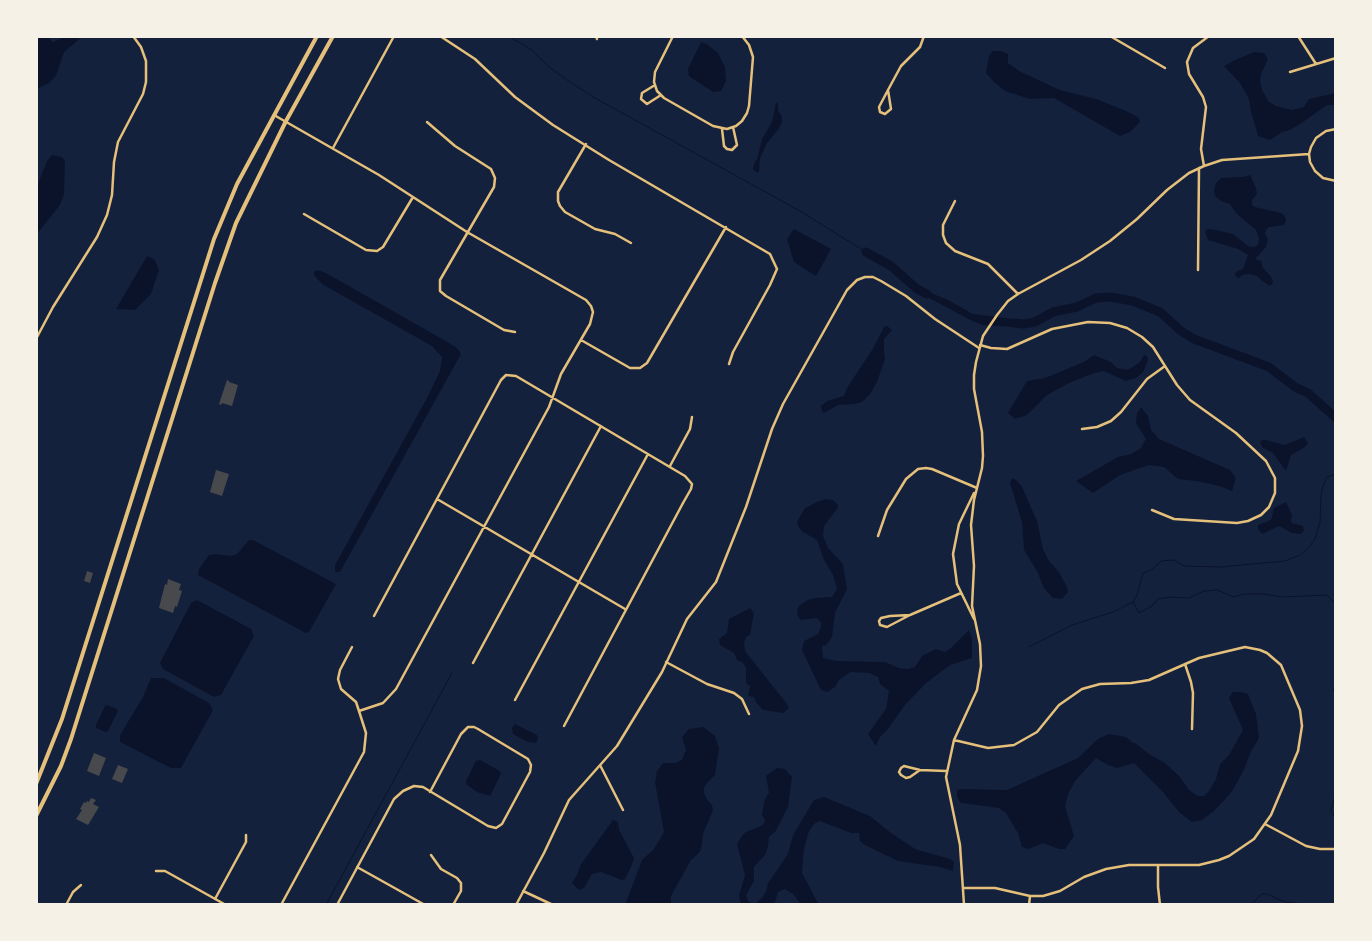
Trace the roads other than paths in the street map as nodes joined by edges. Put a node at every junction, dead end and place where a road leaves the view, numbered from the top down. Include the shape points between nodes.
1 (133, 36) edge
2 (317, 36) edge
3 (332, 36) edge
4 (394, 36) edge
5 (440, 36) edge
6 (673, 36) edge
7 (742, 36) edge
8 (924, 36) edge
9 (1110, 36) edge
10 (1209, 36) edge
11 (1298, 36) edge
12 (1336, 58) edge
13 (1316, 64) junction
14 (1165, 68) dead end
15 (1290, 72) dead end
16 (655, 85) junction
17 (888, 90) junction
18 (661, 95) junction
19 (274, 115) junction
20 (286, 121) junction
21 (427, 122) dead end
22 (733, 127) junction
23 (722, 129) junction
24 (1336, 129) edge
25 (586, 144) junction
26 (333, 148) junction
27 (1309, 154) junction
28 (1204, 166) junction
29 (1199, 168) junction
30 (1336, 180) edge
31 (413, 197) junction
32 (955, 201) dead end
33 (304, 214) dead end
34 (726, 227) junction
35 (467, 232) junction
36 (632, 243) dead end
37 (1198, 270) dead end
38 (1018, 294) junction
39 (515, 332) dead end
40 (36, 339) edge
41 (581, 340) junction
42 (980, 347) junction
43 (729, 364) dead end
44 (1165, 366) junction
45 (552, 398) junction
46 (692, 417) dead end
47 (601, 426) junction
48 (1082, 429) dead end
49 (648, 454) junction
50 (670, 466) junction
51 (977, 488) junction
52 (437, 499) junction
53 (1152, 510) dead end
54 (484, 526) junction
55 (878, 536) dead end
56 (531, 554) junction
57 (579, 582) junction
58 (961, 593) junction
59 (626, 610) junction
60 (910, 615) junction
61 (374, 616) dead end
62 (974, 620) junction
63 (352, 647) dead end
64 (666, 662) junction
65 (472, 663) dead end
66 (1185, 664) junction
67 (515, 700) dead end
68 (359, 711) junction
69 (748, 714) dead end
70 (564, 726) dead end
71 (1192, 729) dead end
72 (954, 740) junction
73 (600, 764) junction
74 (920, 770) junction
75 (946, 771) junction
76 (36, 784) edge
77 (430, 792) junction
78 (623, 810) dead end
79 (36, 816) edge
80 (1265, 824) junction
81 (246, 835) dead end
82 (1336, 849) edge
83 (431, 855) dead end
84 (1158, 866) junction
85 (357, 867) junction
86 (156, 870) dead end
87 (81, 885) dead end
88 (964, 888) junction
89 (523, 891) junction
90 (1030, 896) junction
91 (215, 899) junction
92 (66, 905) edge
93 (226, 905) edge
94 (282, 905) edge
95 (337, 905) edge
96 (425, 905) edge
97 (453, 905) edge
98 (516, 905) edge
99 (553, 905) edge
100 (964, 905) edge
101 (1029, 905) edge
102 (1160, 905) edge

1 - 40 street via 146,61 146,82 118,142 107,215
2 - 19 main road
3 - 20 main road
4 - 26 street
5 - 25 street via 475,59 535,113
6 - 16 street via 655,72
7 - 22 street via 752,52 754,64 747,113
8 - 17 street via 920,47 900,66
9 - 14 street
10 - 28 street via 1193,48 1187,62 1189,74 1206,107 1201,149
11 - 13 street
12 - 13 street
13 - 15 street
16 - 18 street
16 - 18 street via 642,93 641,99 647,104
17 - 17 street via 879,107 885,114 891,109
18 - 23 street
19 - 20 street
19 - 76 main road via 237,184 214,240 62,719
20 - 26 street
20 - 79 main road via 236,223 71,739
21 - 35 street via 495,175 494,186
22 - 23 street
22 - 23 street via 737,145 732,150 724,146
24 - 27 street via 1316,138
25 - 34 street
25 - 36 street via 558,192 560,206 595,229
26 - 31 street
27 - 28 street via 1231,159
27 - 30 street via 1315,171 1323,178
28 - 29 street
29 - 37 street
29 - 38 street via 1179,179 1110,242
31 - 33 street via 385,245 377,252 366,250
31 - 35 street
32 - 38 street via 943,225 942,235 946,244 988,264
34 - 41 street via 647,363 640,368 630,368
34 - 43 street via 770,254 776,269
35 - 39 street via 440,280 440,291 504,330
35 - 41 street via 586,300 593,310
38 - 42 street via 997,315
41 - 45 street via 561,374
42 - 44 street via 1007,349 1052,330 1102,322 1127,328 1142,337
42 - 51 street via 974,389 984,456
42 - 64 street via 970,344 906,296 873,277 865,277 852,284 783,404 716,582 687,619
44 - 48 street via 1147,379 1111,421
44 - 53 street via 1190,400 1227,425 1266,460 1274,474 1275,489 1273,500 1264,512 1245,522 1174,519
45 - 47 street
45 - 52 street via 516,376 509,374 501,380
45 - 54 street
46 - 50 street via 690,429
47 - 49 street
47 - 56 street
49 - 50 street
49 - 57 street
50 - 59 street via 691,481 691,489
51 - 55 street via 932,469 918,469 906,479 887,510
51 - 58 street via 959,524 954,544 953,564
51 - 62 street via 972,525
52 - 54 street
52 - 61 street
54 - 56 street
54 - 68 street via 393,694 383,703
56 - 57 street
56 - 65 street
57 - 59 street
57 - 67 street
58 - 60 street
58 - 62 street
59 - 70 street
60 - 60 street via 881,618 880,625 887,627
62 - 72 street via 981,650 980,678
63 - 68 street via 338,679
64 - 69 street via 707,684 734,693 742,699
64 - 73 street via 625,733
66 - 71 street via 1191,682
66 - 72 street via 1149,680 1100,684 1082,689 1059,705 1037,732 1014,745 988,748
66 - 80 street via 1232,650 1252,648 1272,656 1285,672 1300,710 1302,734 1298,751
68 - 94 street via 366,733 364,752
72 - 75 street
73 - 78 street
73 - 89 street via 570,800
74 - 74 street via 904,766 899,772 906,778
74 - 75 street
75 - 88 street via 960,845
77 - 77 street via 496,828 502,824 532,765 528,759 478,729 468,727 461,734
77 - 85 street via 414,786 394,799
80 - 82 street via 1306,846
80 - 84 street via 1245,846 1219,860 1199,865
81 - 91 street via 246,842
83 - 97 street via 442,869 462,883
84 - 90 street via 1106,869 1052,894
84 - 102 street
85 - 95 street
85 - 96 street
86 - 91 street via 165,871
87 - 92 street
88 - 90 street via 995,888
88 - 100 street
89 - 98 street
89 - 99 street
90 - 101 street
91 - 93 street

